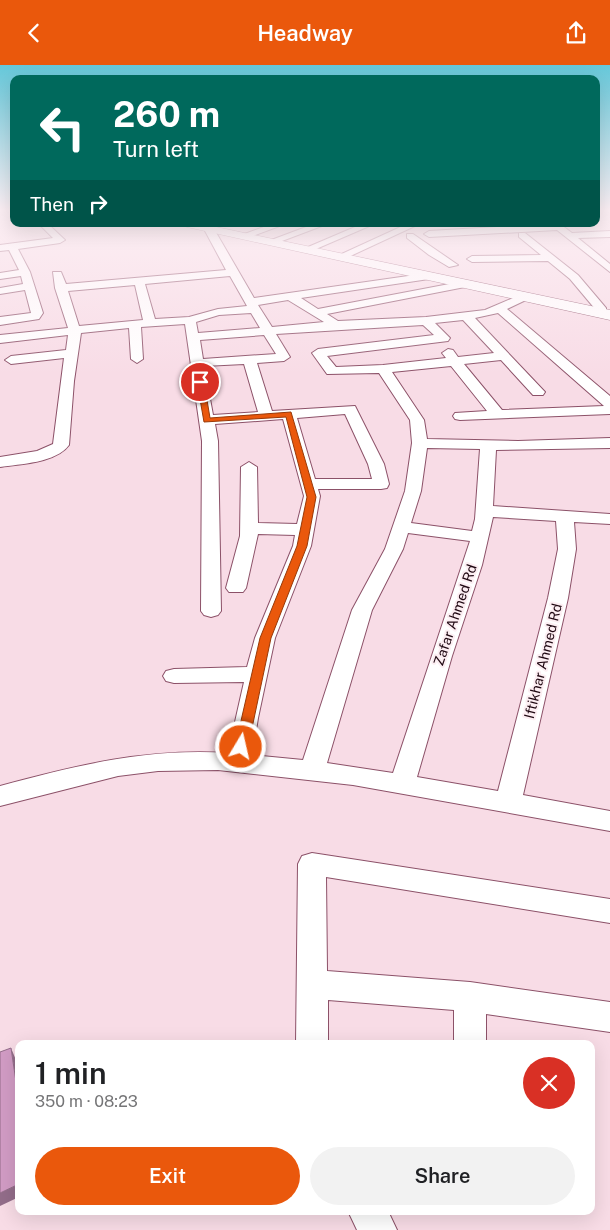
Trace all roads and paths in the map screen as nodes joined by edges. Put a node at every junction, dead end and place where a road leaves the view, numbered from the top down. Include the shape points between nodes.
1 (19, 265) edge
2 (228, 265) edge
3 (379, 265) edge
4 (559, 265) edge
5 (25, 272) junction
6 (232, 273) junction
7 (57, 274) dead end
8 (0, 276) edge
9 (429, 276) junction
10 (139, 281) junction
11 (465, 284) junction
12 (30, 286) junction
13 (60, 287) junction
14 (0, 291) edge
15 (291, 297) junction
16 (524, 297) junction
17 (254, 305) junction
18 (499, 308) junction
19 (316, 313) junction
20 (605, 314) edge
21 (466, 316) junction
22 (190, 320) junction
23 (0, 321) edge
24 (426, 321) junction
25 (150, 324) junction
26 (135, 325) junction
27 (336, 325) junction
28 (75, 331) junction
29 (270, 332) junction
30 (193, 337) junction
31 (0, 339) edge
32 (437, 340) junction
33 (72, 353) junction
34 (504, 356) junction
35 (137, 359) dead end
36 (249, 359) junction
37 (11, 360) dead end
38 (455, 361) junction
39 (197, 363) junction
40 (383, 369) junction
41 (603, 391) edge
42 (538, 392) dead end
43 (610, 404) edge
44 (610, 410) edge
45 (289, 414) junction
46 (498, 415) junction
47 (266, 416) junction
48 (460, 416) dead end
49 (207, 420) junction
50 (420, 443) junction
51 (610, 443) edge
52 (488, 445) junction
53 (0, 462) edge
54 (249, 467) dead end
55 (308, 483) junction
56 (485, 511) junction
57 (565, 517) junction
58 (610, 519) edge
59 (401, 527) junction
60 (250, 528) junction
61 (305, 530) junction
62 (480, 537) junction
63 (236, 588) dead end
64 (211, 611) dead end
65 (256, 674) junction
66 (174, 676) dead end
67 (239, 761) junction
68 (312, 771) junction
69 (403, 782) junction
70 (0, 796) edge
71 (508, 803) junction
72 (610, 821) edge
73 (610, 911) edge
74 (312, 984) junction
75 (470, 997) junction
76 (610, 1017) edge
77 (312, 1040) edge
78 (470, 1040) edge
79 (369, 1215) edge
80 (378, 1230) edge

1 - 5 street
2 - 6 street
3 - 9 main road
4 - 20 street via 574,277
5 - 8 street
5 - 12 street
6 - 10 street
6 - 17 street
7 - 13 street
9 - 11 main road
9 - 15 street
10 - 13 street
10 - 25 street
11 - 16 main road
11 - 19 street
12 - 14 street
12 - 23 street via 37,313 35,317
13 - 28 street
15 - 17 street
15 - 19 street
16 - 18 street
16 - 20 main road
17 - 22 street
17 - 29 street
18 - 21 street
18 - 41 street
19 - 27 street
21 - 24 street
21 - 34 street
22 - 25 street
22 - 30 street
24 - 27 street
24 - 32 street via 444,338
25 - 26 street
26 - 28 street via 86,327
26 - 35 street
27 - 29 street
28 - 31 street
28 - 33 street
29 - 30 street
29 - 36 street via 284,357
30 - 39 street
32 - 38 street
32 - 40 street via 318,353 332,371
33 - 37 street
33 - 53 street via 61,445 48,452
34 - 38 street
34 - 42 street
36 - 39 street
36 - 47 street
38 - 40 street
38 - 46 street
39 - 49 street
40 - 50 street via 417,420
41 - 43 street
44 - 46 street
45 - 47 street
45 - 55 street
45 - 55 street via 350,409 376,464 380,484
46 - 48 street
47 - 49 street
49 - 64 street via 210,441
50 - 52 street
50 - 59 street via 413,491
51 - 52 street
52 - 56 street, Zafar Ahmed Rd
54 - 60 street
55 - 61 street via 312,497
56 - 57 street
56 - 62 street, Zafar Ahmed Rd
57 - 58 street
57 - 71 street, Iftikhar Ahmed Rd via 566,549 558,598
59 - 62 street
59 - 68 street via 394,549 362,610
60 - 61 street
60 - 63 street
61 - 65 street via 302,546 265,638
62 - 69 street, Zafar Ahmed Rd
65 - 66 street
65 - 67 street
67 - 68 street
67 - 70 street via 158,761 115,767
68 - 69 street
69 - 71 street
71 - 72 street
73 - 74 street via 312,864
74 - 75 street
74 - 77 street
75 - 76 street
75 - 78 street
79 - 80 street

